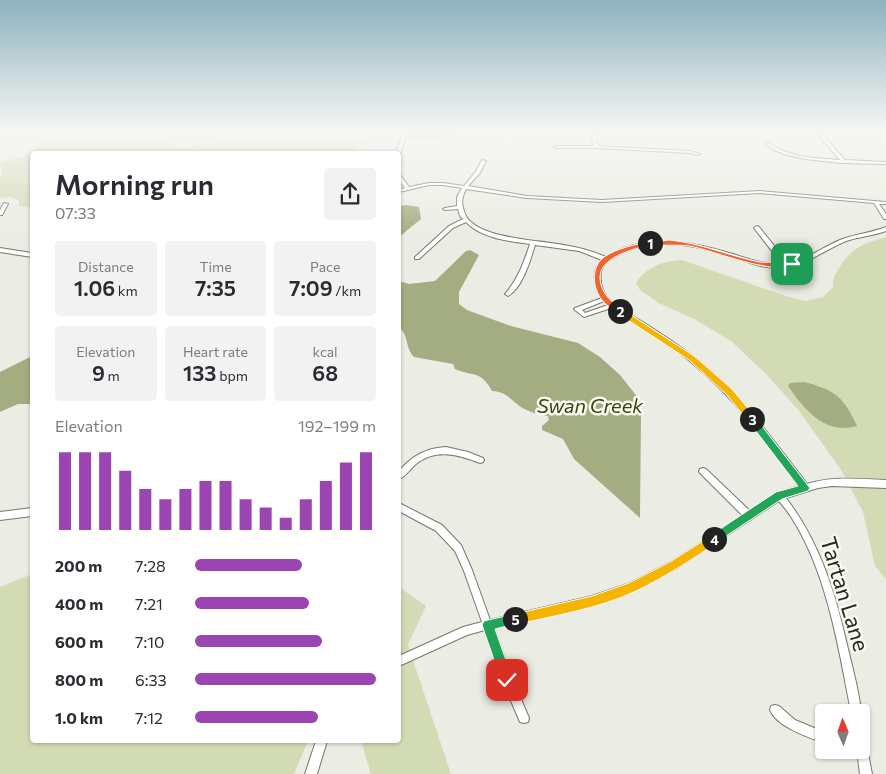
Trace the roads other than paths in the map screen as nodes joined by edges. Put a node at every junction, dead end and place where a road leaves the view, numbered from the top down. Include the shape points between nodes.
1 (482, 166) edge
2 (401, 180) edge
3 (466, 188) junction
4 (408, 189) junction
5 (401, 191) edge
6 (875, 202) junction
7 (886, 203) edge
8 (6, 204) dead end
9 (459, 207) junction
10 (445, 209) dead end
11 (0, 214) edge
12 (886, 218) edge
13 (465, 220) junction
14 (757, 228) dead end
15 (886, 229) edge
16 (533, 242) junction
17 (0, 250) edge
18 (30, 255) edge
19 (417, 258) dead end
20 (606, 259) junction
21 (786, 265) junction
22 (508, 294) dead end
23 (605, 299) junction
24 (612, 306) junction
25 (480, 460) dead end
26 (703, 472) dead end
27 (401, 474) edge
28 (886, 484) edge
29 (805, 488) junction
30 (780, 496) junction
31 (401, 508) edge
32 (30, 512) edge
33 (748, 515) junction
34 (0, 516) edge
35 (488, 625) junction
36 (401, 660) edge
37 (854, 704) edge
38 (775, 710) dead end
39 (524, 718) dead end
40 (815, 734) edge
41 (321, 743) edge
42 (862, 759) edge
43 (311, 774) edge
44 (866, 774) edge

1 - 3 street
2 - 4 street
3 - 4 street via 435,184
3 - 6 street via 583,201 757,192
3 - 9 street
4 - 5 street
6 - 7 street
6 - 12 street
8 - 11 street
9 - 10 street
9 - 13 street
13 - 16 street via 491,235
13 - 19 street via 451,227
14 - 21 street
15 - 21 street via 846,239 805,262
16 - 20 street via 568,247
16 - 22 street via 513,290
17 - 18 street
20 - 21 street via 639,245 669,242 699,246 760,264
20 - 23 street via 597,277
23 - 24 street
23 - 24 street via 577,309 584,315
24 - 29 street via 680,350 719,382
25 - 27 street via 461,453 433,451 420,454
26 - 33 street
28 - 29 street via 832,482
29 - 30 street
30 - 33 street
30 - 37 street, Tartan Lane via 798,520 816,561 842,642
31 - 35 street via 439,528 455,543
32 - 34 street
33 - 35 street via 674,565 632,587 592,601
35 - 36 street via 466,630
35 - 39 street
38 - 40 street via 791,724
41 - 43 street
42 - 44 street

